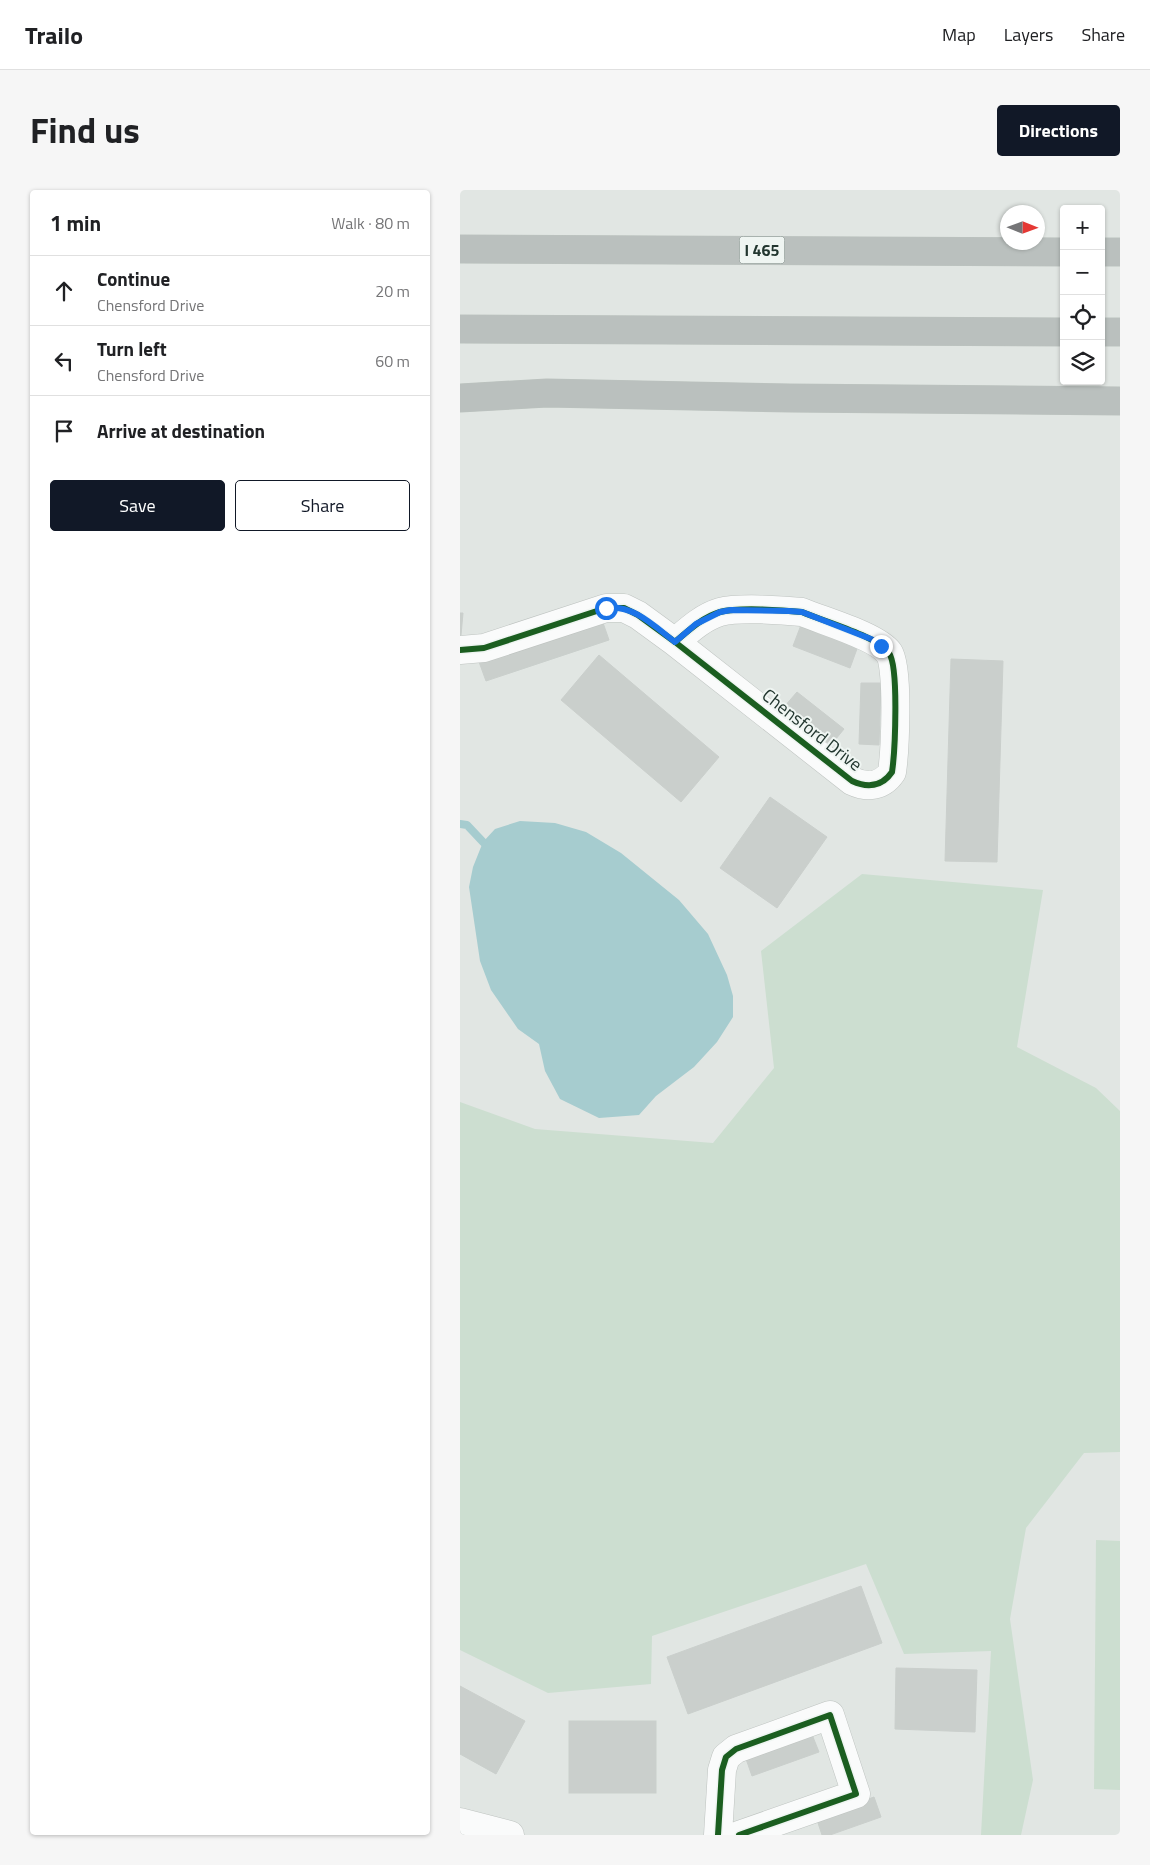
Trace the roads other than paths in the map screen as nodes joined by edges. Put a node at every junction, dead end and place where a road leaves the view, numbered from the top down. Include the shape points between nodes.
1 (460, 248) edge
2 (1060, 252) edge
3 (1105, 252) edge
4 (1120, 252) edge
5 (460, 329) edge
6 (1060, 332) edge
7 (1105, 332) edge
8 (1120, 332) edge
9 (460, 398) edge
10 (1120, 401) edge
11 (675, 642) junction
12 (460, 650) edge
13 (460, 1822) edge
14 (510, 1835) edge
15 (718, 1835) edge
16 (739, 1835) edge

1 - 2 highway, I 465
3 - 4 highway
5 - 6 highway
7 - 8 highway
9 - 10 highway via 548,393
11 - 11 street, Chensford Drive via 860,785 882,783 892,772 895,673 889,653 876,642 802,612 731,610 708,617
11 - 12 street, Chensford Drive via 638,615 614,607 484,648
13 - 14 street
15 - 16 street via 722,1770 726,1757 736,1749 830,1715 856,1794

